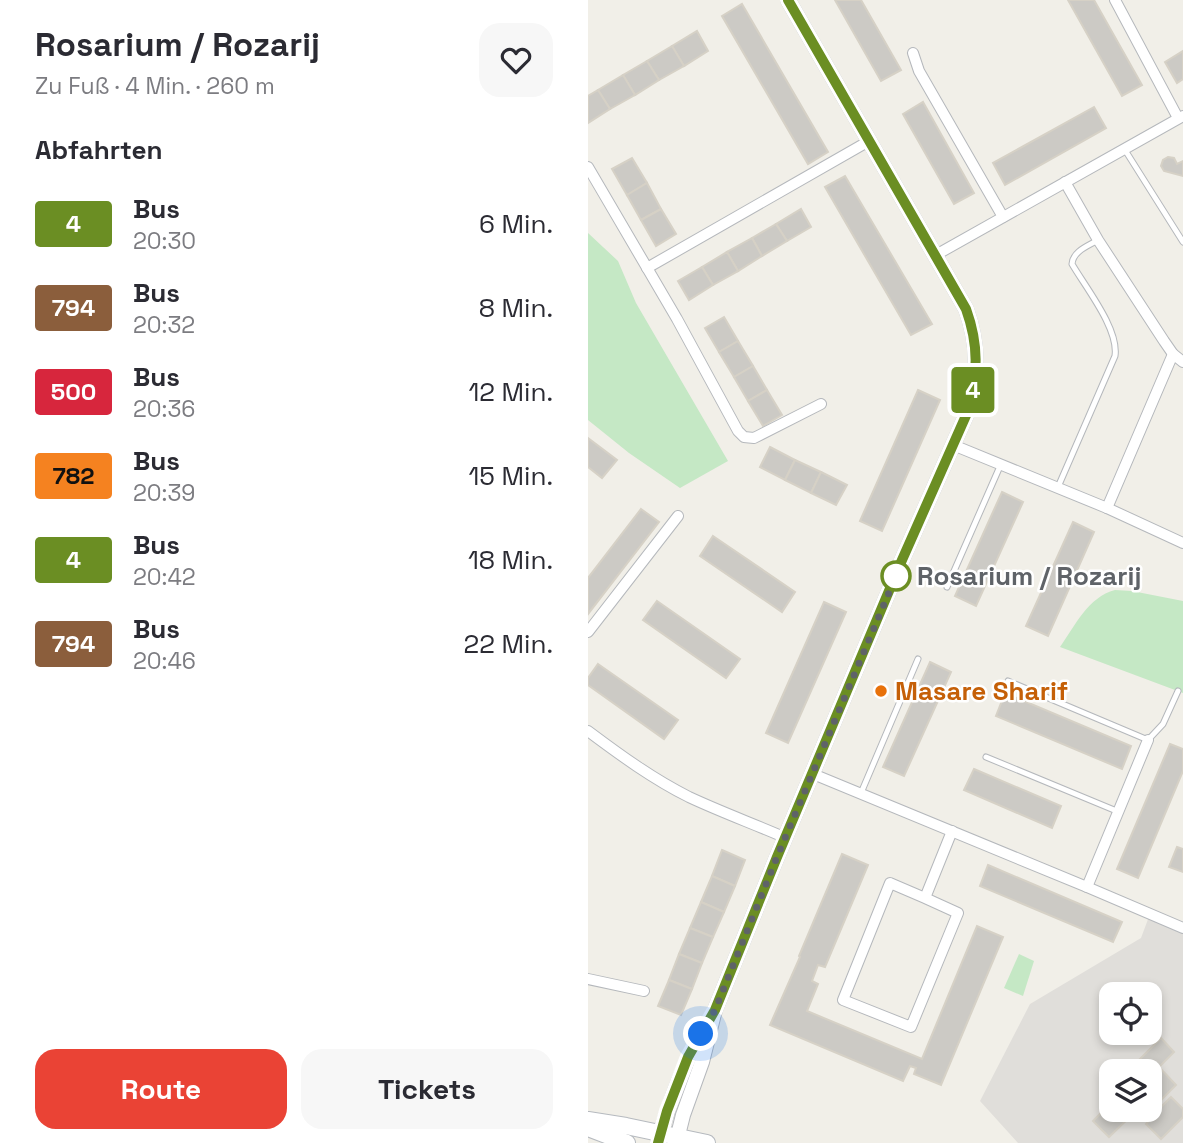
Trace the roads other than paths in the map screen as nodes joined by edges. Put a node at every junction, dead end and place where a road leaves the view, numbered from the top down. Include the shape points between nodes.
1 (788, 0) edge
2 (1115, 0) edge
3 (913, 53) dead end
4 (1181, 117) edge
5 (869, 141) junction
6 (1124, 149) junction
7 (588, 167) edge
8 (1065, 182) junction
9 (1003, 217) junction
10 (1098, 240) junction
11 (1183, 242) edge
12 (934, 256) junction
13 (648, 268) junction
14 (1173, 354) junction
15 (1183, 362) edge
16 (821, 404) dead end
17 (953, 445) junction
18 (1001, 464) junction
19 (1058, 487) junction
20 (1107, 508) junction
21 (678, 516) dead end
22 (1183, 543) edge
23 (947, 587) dead end
24 (588, 632) edge
25 (918, 659) dead end
26 (1008, 681) dead end
27 (1178, 691) dead end
28 (588, 731) edge
29 (1148, 740) junction
30 (986, 757) dead end
31 (813, 774) junction
32 (862, 793) junction
33 (1119, 812) junction
34 (952, 831) junction
35 (786, 838) junction
36 (1087, 887) junction
37 (925, 898) junction
38 (1183, 928) edge
39 (588, 979) edge
40 (643, 991) dead end
41 (715, 1010) junction
42 (588, 1120) edge
43 (588, 1128) edge
44 (660, 1138) edge
45 (677, 1140) edge
46 (627, 1143) edge
47 (707, 1143) edge

1 - 5 street
2 - 4 street
3 - 9 street
4 - 6 street
5 - 12 street
5 - 13 street
6 - 8 street
6 - 11 lane
7 - 13 street
8 - 9 street
8 - 10 street
9 - 12 street
10 - 14 street
10 - 19 lane via 1078,252 1072,264 1110,327 1115,356
12 - 17 street via 973,328 975,386
13 - 16 street via 744,437 761,436
14 - 15 street
14 - 20 street
17 - 18 street
17 - 31 street
18 - 19 street
18 - 23 lane
19 - 20 street
20 - 22 street
21 - 24 street
25 - 32 lane
26 - 29 lane
27 - 29 lane via 1163,724
28 - 35 street via 691,798
29 - 33 street
30 - 33 lane
31 - 32 street
31 - 35 street
32 - 34 street
33 - 36 street
34 - 36 street
34 - 37 street
35 - 41 street
36 - 38 street
37 - 37 street via 890,883 843,1000 911,1027 958,913
39 - 40 street
41 - 44 street via 688,1057
41 - 45 street
42 - 44 main road
43 - 46 main road
44 - 45 main road
45 - 47 main road

